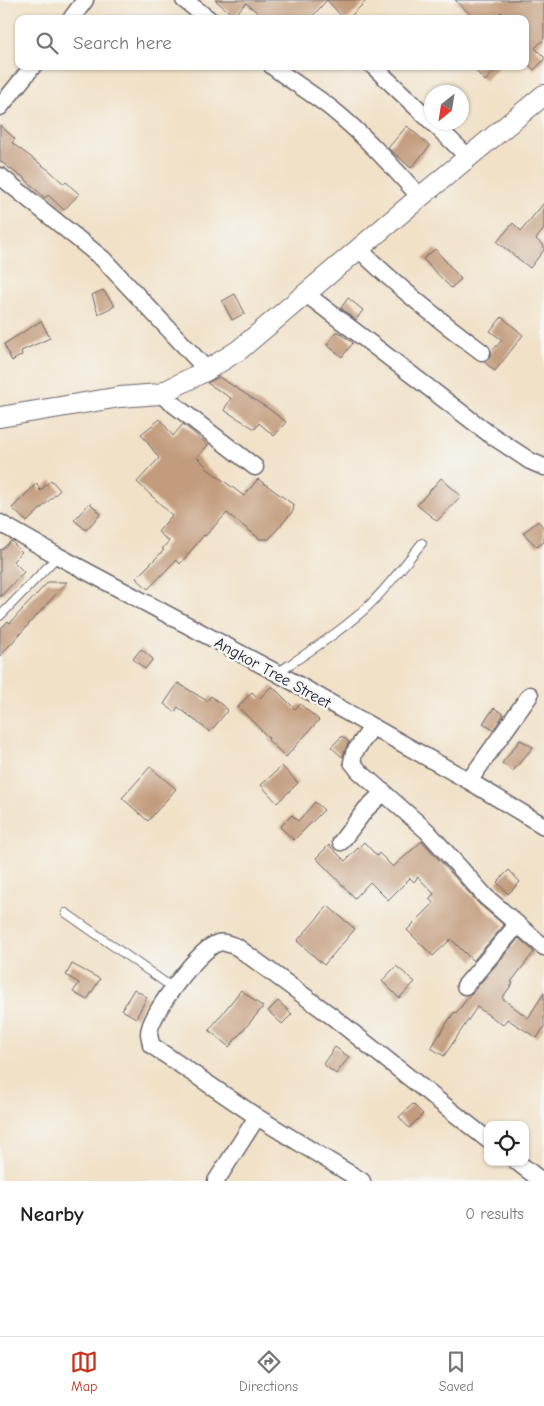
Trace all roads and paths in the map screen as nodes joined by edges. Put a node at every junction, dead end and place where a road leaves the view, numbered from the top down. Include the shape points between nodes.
1 (86, 0) edge
2 (184, 0) edge
3 (73, 15) edge
4 (204, 15) edge
5 (30, 70) edge
6 (277, 70) edge
7 (377, 70) edge
8 (544, 95) edge
9 (0, 107) edge
10 (424, 114) edge
11 (440, 130) edge
12 (468, 157) junction
13 (0, 176) edge
14 (420, 197) junction
15 (359, 249) junction
16 (306, 294) junction
17 (482, 352) dead end
18 (207, 370) junction
19 (160, 394) junction
20 (0, 417) edge
21 (255, 467) dead end
22 (544, 467) edge
23 (0, 523) edge
24 (422, 542) dead end
25 (58, 556) junction
26 (0, 616) edge
27 (277, 672) junction
28 (530, 695) dead end
29 (372, 726) junction
30 (469, 781) junction
31 (384, 792) junction
32 (544, 826) edge
33 (341, 842) dead end
34 (66, 913) dead end
35 (517, 925) junction
36 (544, 947) edge
37 (465, 986) dead end
38 (173, 988) junction
39 (257, 1117) junction
40 (484, 1137) edge
41 (521, 1166) edge
42 (216, 1181) edge
43 (362, 1181) edge
44 (542, 1181) edge

1 - 3 street
2 - 4 street
5 - 9 street
6 - 14 street via 330,108 367,140
7 - 10 street
8 - 12 street
11 - 12 street
12 - 14 street
13 - 18 street via 103,259
14 - 15 street
15 - 16 street
15 - 17 street via 420,305
16 - 18 street via 239,350
16 - 22 street via 488,433
18 - 19 street
19 - 20 street via 120,397
19 - 21 street
23 - 25 street, Angkor Tree Street
24 - 27 lane via 389,584 364,609 327,640
25 - 26 lane
25 - 27 street, Angkor Tree Street
27 - 29 street, Angkor Tree Street
28 - 30 street
29 - 30 street, Angkor Tree Street
29 - 31 street via 354,753 352,762
30 - 32 street, Angkor Tree Street
31 - 33 street via 366,809
31 - 35 street via 427,831 486,897
34 - 38 lane
35 - 36 street
35 - 37 street
38 - 39 street via 149,1032 151,1045
38 - 40 street via 208,947 220,942 237,947 334,1017
39 - 42 street
39 - 43 street
41 - 44 street

